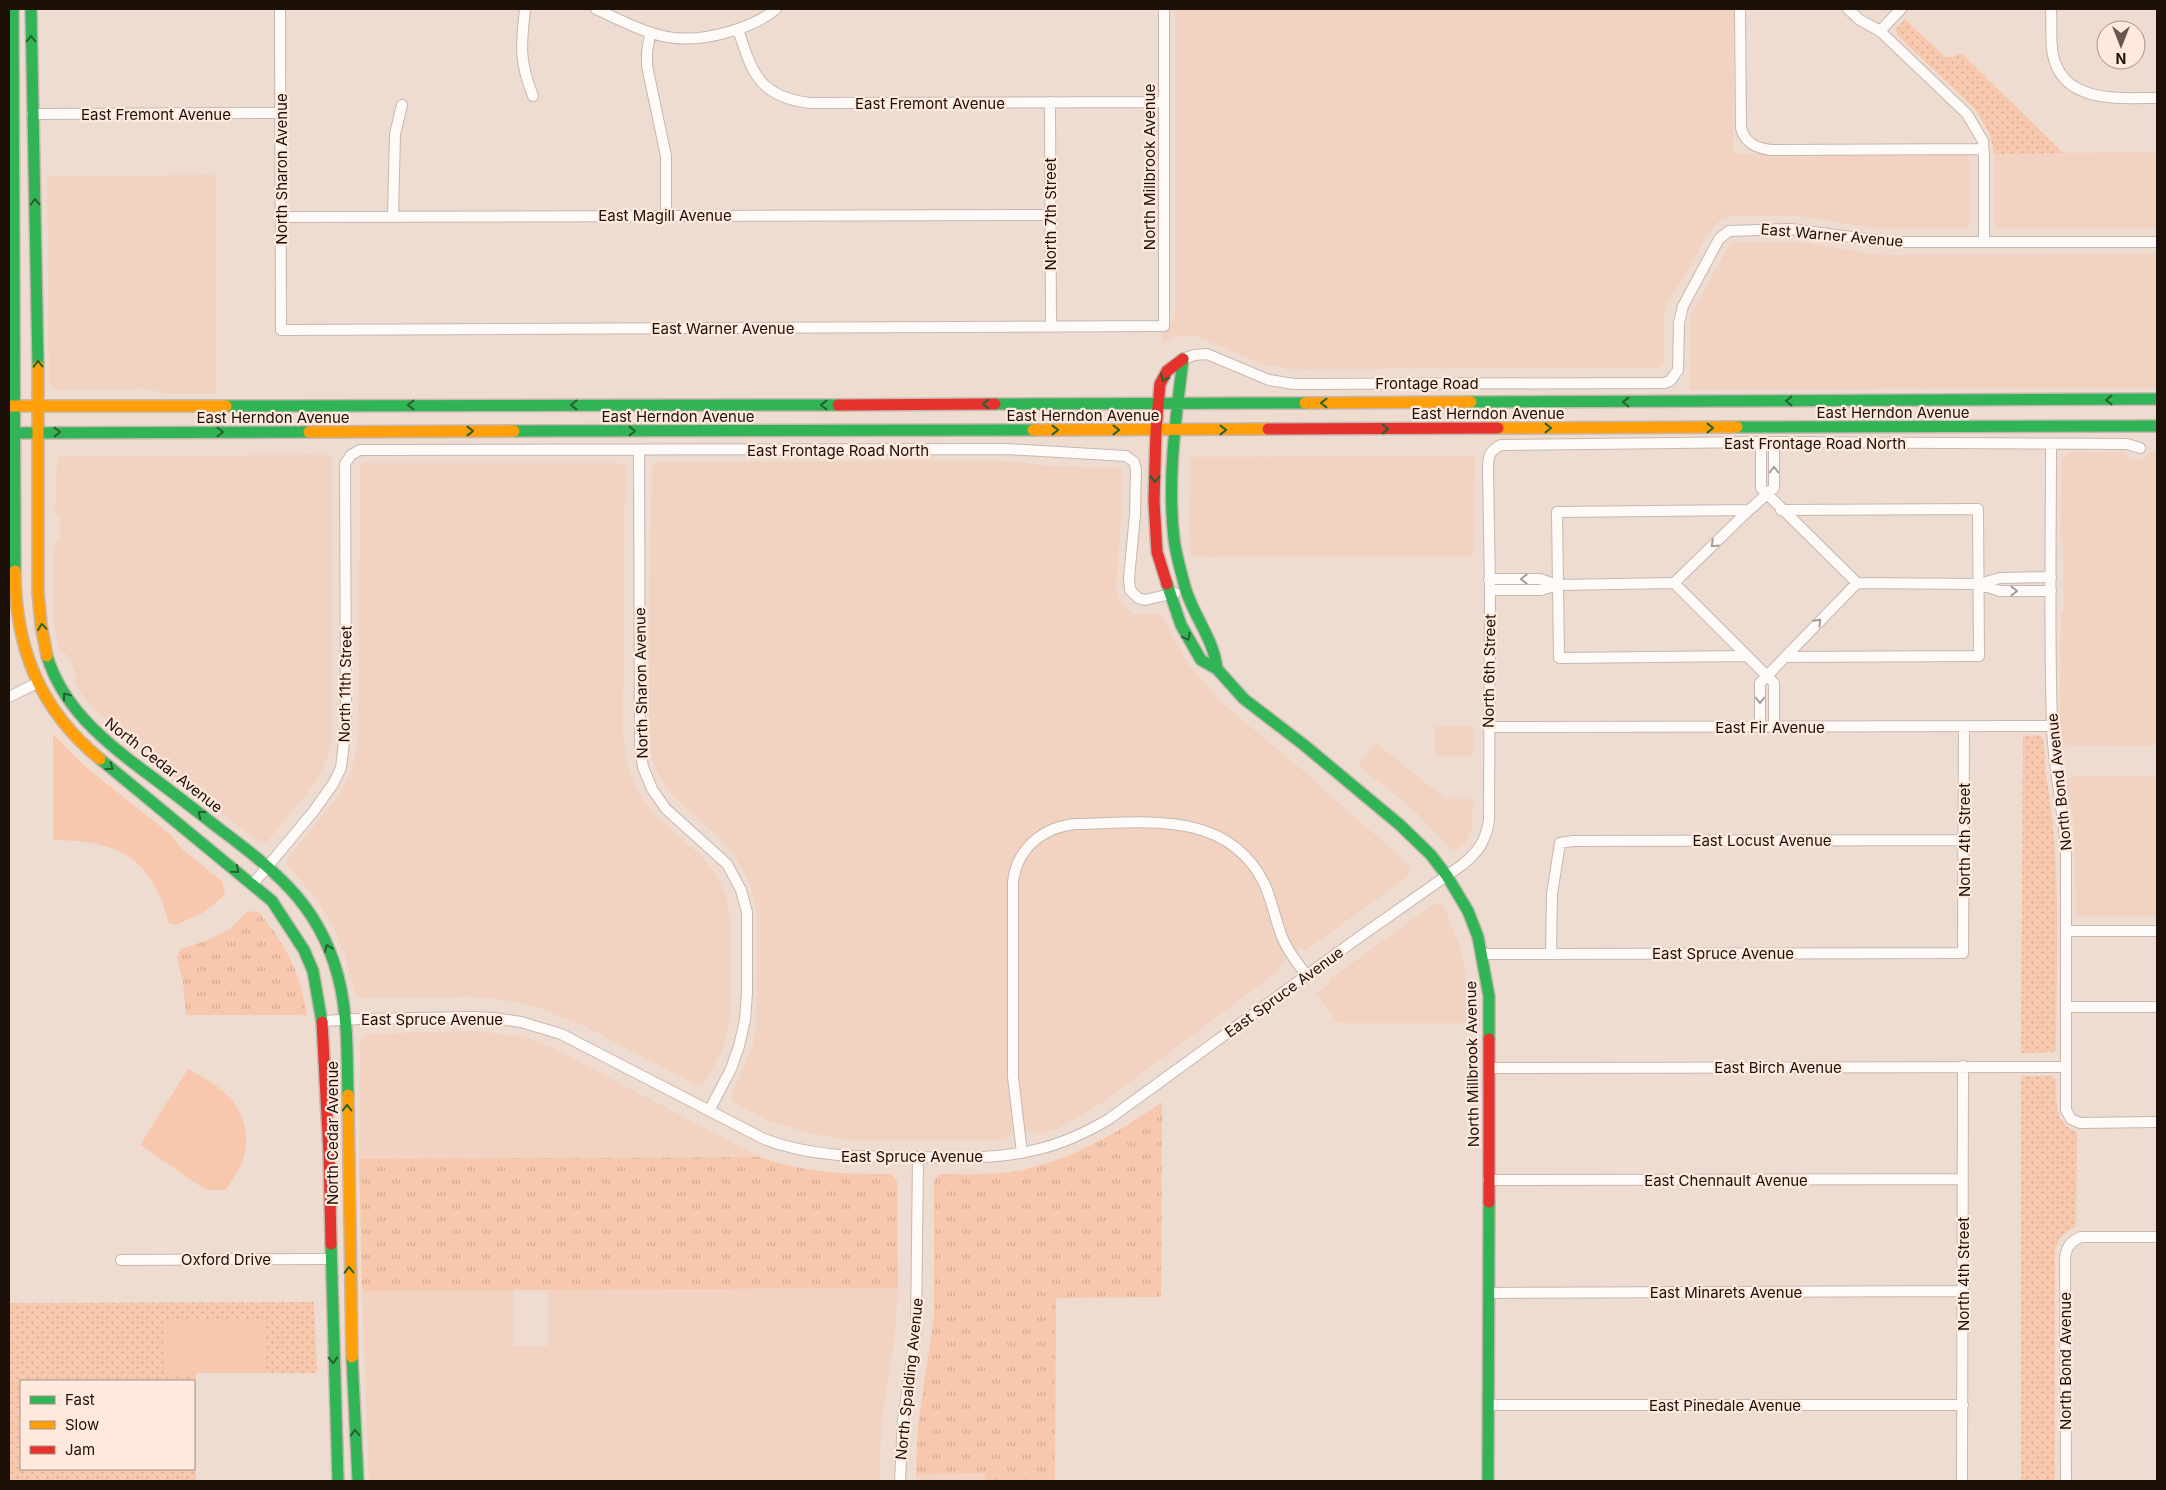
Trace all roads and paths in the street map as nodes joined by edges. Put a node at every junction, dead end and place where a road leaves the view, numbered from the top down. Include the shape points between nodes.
1 (13, 9) edge
2 (31, 9) edge
3 (280, 9) edge
4 (525, 9) edge
5 (596, 9) edge
6 (776, 9) edge
7 (1164, 9) edge
8 (1740, 9) edge
9 (1848, 9) edge
10 (1901, 9) edge
11 (2052, 9) edge
12 (738, 29) junction
13 (1880, 31) junction
14 (650, 34) junction
15 (532, 96) dead end
16 (2157, 98) edge
17 (1050, 102) junction
18 (1164, 102) junction
19 (402, 105) dead end
20 (14, 111) junction
21 (281, 113) junction
22 (32, 114) junction
23 (1984, 149) junction
24 (12, 208) edge
25 (666, 214) junction
26 (1050, 215) junction
27 (393, 216) junction
28 (281, 217) junction
29 (36, 228) junction
30 (1984, 242) junction
31 (2157, 242) edge
32 (1051, 326) junction
33 (1164, 326) joint
34 (281, 330) joint
35 (1183, 359) junction
36 (1674, 377) joint
37 (2157, 400) edge
38 (1158, 404) junction
39 (1178, 404) junction
40 (12, 406) edge
41 (38, 406) junction
42 (2157, 426) edge
43 (1156, 430) junction
44 (1174, 430) junction
45 (12, 433) edge
46 (38, 433) junction
47 (1761, 442) junction
48 (1774, 442) junction
49 (2051, 444) junction
50 (2140, 448) dead end
51 (1492, 450) joint
52 (639, 451) junction
53 (351, 455) joint
54 (1767, 496) junction
55 (1749, 510) junction
56 (1781, 510) junction
57 (2051, 577) junction
58 (1674, 583) junction
59 (1857, 583) junction
60 (1978, 584) junction
61 (1490, 585) junction
62 (1558, 585) junction
63 (1186, 590) junction
64 (2051, 591) junction
65 (1169, 595) junction
66 (16, 602) junction
67 (1746, 656) junction
68 (1784, 658) junction
69 (1217, 669) junction
70 (53, 674) junction
71 (1767, 675) junction
72 (37, 683) junction
73 (9, 697) edge
74 (1964, 726) junction
75 (2052, 726) junction
76 (1760, 727) junction
77 (1774, 727) junction
78 (1488, 728) junction
79 (136, 766) junction
80 (1964, 840) junction
81 (267, 865) junction
82 (1447, 876) junction
83 (253, 884) junction
84 (2157, 930) edge
85 (2067, 931) junction
86 (1964, 953) joint
87 (1482, 954) junction
88 (1550, 954) junction
89 (1307, 976) junction
90 (2067, 1007) junction
91 (2157, 1007) edge
92 (346, 1020) junction
93 (322, 1021) junction
94 (1963, 1066) junction
95 (2066, 1067) junction
96 (1489, 1068) junction
97 (709, 1111) junction
98 (2157, 1122) edge
99 (1022, 1153) junction
100 (918, 1158) junction
101 (1963, 1179) junction
102 (1488, 1180) junction
103 (2157, 1237) edge
104 (330, 1259) junction
105 (121, 1260) dead end
106 (1963, 1291) junction
107 (1489, 1293) junction
108 (351, 1341) junction
109 (1488, 1405) junction
110 (1962, 1405) junction
111 (338, 1481) edge
112 (358, 1481) edge
113 (900, 1481) edge
114 (1488, 1481) edge
115 (1962, 1481) edge
116 (2066, 1481) edge

1 - 20 main road, North Cedar Avenue
22 -> 2 main road, North Cedar Avenue
3 - 21 street, North Sharon Avenue
4 - 15 street via 521,44 524,73
5 - 14 street
6 - 12 street
7 - 18 street, North Millbrook Avenue
8 - 23 street via 1741,128 1753,146 1771,150
9 - 13 street
10 - 13 street
11 - 16 street via 2053,56 2062,75 2070,82 2097,97
12 - 14 street via 689,39
12 - 17 street, East Fremont Avenue via 746,56 760,82 790,101
13 - 23 street via 1967,114
14 - 25 street via 647,66 666,156
17 - 18 street, East Fremont Avenue
17 - 26 street, North 7th Street
18 - 33 street, North Millbrook Avenue
19 - 27 street via 395,134
20 - 24 main road, North Cedar Avenue
20 - 29 main road via 22,150 22,216 28,226
21 - 22 street, East Fremont Avenue
21 - 28 street, North Sharon Avenue
29 -> 22 main road, North Cedar Avenue
23 - 30 street
24 - 40 main road, North Cedar Avenue
25 - 26 street, East Magill Avenue
25 - 27 street, East Magill Avenue
26 - 32 street, North 7th Street
27 - 28 street, East Magill Avenue
28 - 34 street, North Sharon Avenue
41 -> 29 main road, North Cedar Avenue
30 - 31 street, East Warner Avenue
30 - 36 street, East Warner Avenue via 1885,242 1777,229 1725,232 1683,306 1679,323 1678,370
32 - 33 street, East Warner Avenue
32 - 34 street, East Warner Avenue
35 - 36 street, Frontage Road via 1207,354 1270,380 1294,384 1664,383
35 -> 38 main road, North Millbrook Avenue via 1163,377
35 - 39 main road, North Millbrook Avenue
37 -> 39 main road, East Herndon Avenue
38 - 39 main road, East Herndon Avenue
38 -> 41 main road, East Herndon Avenue
38 - 43 main road, North Millbrook Avenue
39 - 44 main road, North Millbrook Avenue
40 - 41 main road, East Herndon Avenue
40 - 45 main road, North Cedar Avenue
41 - 46 main road, North Cedar Avenue
44 -> 42 main road, East Herndon Avenue
43 - 44 main road, East Herndon Avenue
46 -> 43 main road, East Herndon Avenue
43 -> 65 main road, North Millbrook Avenue via 1155,539
44 - 63 main road, North Millbrook Avenue via 1172,522
45 - 46 main road, East Herndon Avenue
45 - 66 main road, North Cedar Avenue
70 -> 46 main road, North Cedar Avenue via 46,650 38,592
47 - 48 street, East Frontage Road North
47 - 51 street, East Frontage Road North via 1502,445
47 - 54 street via 1761,488
48 - 49 street, East Frontage Road North
54 -> 48 street via 1774,488
49 - 50 street, East Frontage Road North via 2127,444
49 - 57 street, North Bond Avenue
51 - 61 street, North 6th Street via 1488,457
52 - 53 street, East Frontage Road North via 360,450
52 - 65 street, East Frontage Road North via 1006,449 1126,456 1134,462 1136,469 1130,590 1145,600
52 - 97 street, North Sharon Avenue via 640,746 643,767 652,789 666,809 727,864 741,890 747,912 745,1020 731,1069
53 - 81 street, North 11th Street via 345,464 346,724 343,761 333,784
54 - 55 street
54 - 56 street
55 -> 58 street
55 - 62 street via 1557,512
56 - 59 street
56 - 60 street via 1978,509
57 - 60 street via 2000,578
57 - 64 street, North Bond Avenue
58 - 62 street
58 - 67 street
59 - 60 street
68 -> 59 street
60 -> 64 street via 2000,590
60 - 68 street via 1979,656
61 - 62 street via 1540,590
61 - 78 street, North 6th Street
62 - 67 street via 1559,658
63 - 65 street, East Frontage Road North
63 - 69 main road, North Millbrook Avenue via 1215,652
64 - 75 street, North Bond Avenue
65 -> 69 main road, North Millbrook Avenue via 1201,660
66 - 70 main road via 26,611 34,649 43,670
66 - 72 main road, North Cedar Avenue via 21,633
67 - 71 street
68 - 71 street
69 - 82 main road, North Millbrook Avenue via 1244,699 1304,744 1412,836
79 -> 70 main road, North Cedar Avenue via 82,717
71 -> 76 street via 1760,683
71 - 77 street via 1774,683
72 - 73 street
72 - 79 main road via 50,688 76,724 104,751
72 -> 83 main road, North Cedar Avenue via 57,714 86,747
74 - 75 street, East Fir Avenue
74 - 77 street, East Fir Avenue
74 - 80 street, North 4th Street
75 - 85 street, North Bond Avenue via 2066,839
76 - 77 street, East Fir Avenue
76 - 78 street, East Fir Avenue
78 - 82 street, North 6th Street via 1487,833 1476,854
81 -> 79 main road, North Cedar Avenue
80 - 86 street, North 4th Street
80 - 88 street, East Locust Avenue via 1573,840 1560,843 1552,894
81 - 83 street, North 11th Street
92 -> 81 main road, North Cedar Avenue via 341,986 325,939 303,904
82 - 87 main road, North Millbrook Avenue via 1468,911
82 - 89 street, East Spruce Avenue
83 - 93 main road, North Cedar Avenue via 272,901 304,950 313,971
84 - 85 street
85 - 90 street, North Bond Avenue
86 - 88 street, East Spruce Avenue
87 - 88 street, East Spruce Avenue
87 - 96 main road, North Millbrook Avenue via 1489,996
89 - 99 street, East Spruce Avenue via 1109,1119 1059,1143
89 - 99 street via 1287,948 1259,874 1238,849 1222,837 1198,828 1167,823 1076,824 1045,832 1021,856 1014,873 1013,1077
90 - 91 street
90 - 95 street, North Bond Avenue
92 - 93 street, East Spruce Avenue
92 - 97 street, East Spruce Avenue via 487,1018 521,1022 561,1034
108 -> 92 main road, North Cedar Avenue
93 - 104 main road, North Cedar Avenue via 329,1153
94 - 95 street, East Birch Avenue
94 - 96 street, East Birch Avenue
94 - 101 street, North 4th Street
95 - 98 street, North Bond Avenue via 2066,1110 2071,1119 2080,1123
96 - 102 main road, North Millbrook Avenue
97 - 100 street, East Spruce Avenue via 764,1139 802,1151 856,1158
99 - 100 street, East Spruce Avenue
100 - 113 street, North Spalding Avenue via 917,1322 901,1437
101 - 102 street, East Chennault Avenue
101 - 106 street, North 4th Street
102 - 107 main road, North Millbrook Avenue
103 - 116 street, North Bond Avenue via 2081,1237 2071,1243 2065,1257
104 - 105 street, Oxford Drive
104 - 108 main road via 339,1271 341,1330
104 -> 111 main road, North Cedar Avenue
106 - 107 street, East Minarets Avenue
106 - 110 street, North 4th Street
107 - 109 main road, North Millbrook Avenue
112 -> 108 main road, North Cedar Avenue
109 - 110 street, East Pinedale Avenue
109 - 114 main road, North Millbrook Avenue
110 - 115 street, North 4th Street

